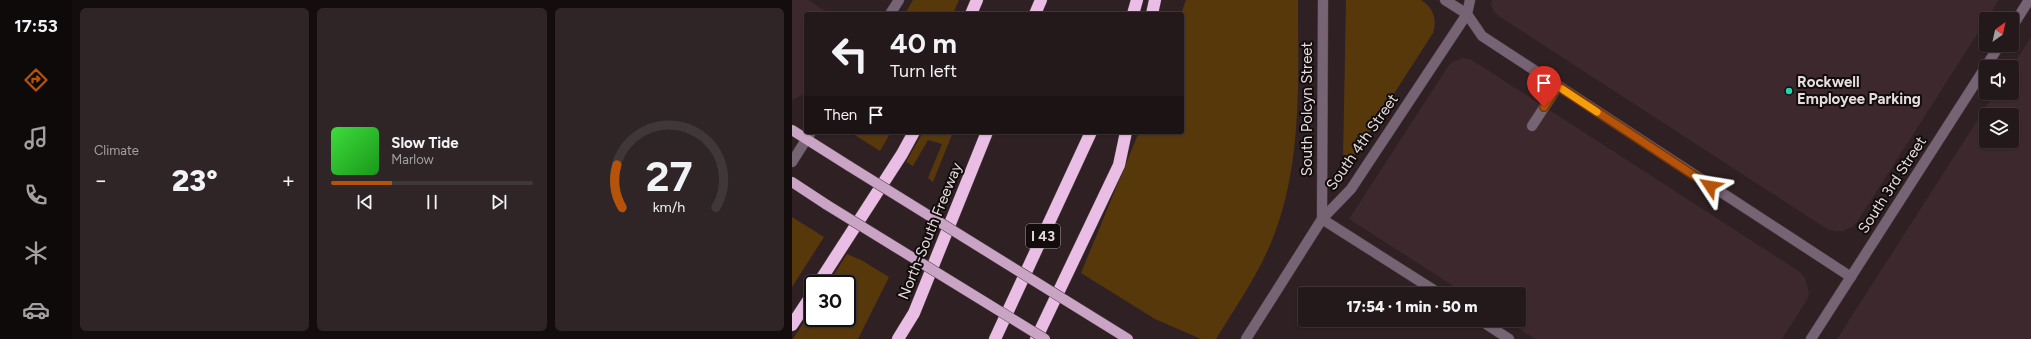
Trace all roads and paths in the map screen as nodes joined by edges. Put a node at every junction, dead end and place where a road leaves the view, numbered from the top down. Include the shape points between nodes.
1 (898, 0) edge
2 (977, 0) edge
3 (1041, 0) edge
4 (1137, 0) edge
5 (1155, 0) edge
6 (1323, 0) edge
7 (1445, 0) edge
8 (1470, 0) edge
9 (2029, 0) edge
10 (891, 12) edge
11 (972, 12) edge
12 (1036, 12) edge
13 (1134, 12) edge
14 (1152, 12) edge
15 (1467, 14) junction
16 (2019, 16) edge
17 (1995, 52) edge
18 (1558, 86) junction
19 (1532, 126) dead end
20 (792, 130) edge
21 (913, 134) edge
22 (986, 134) edge
23 (1090, 134) edge
24 (1126, 134) edge
25 (809, 136) edge
26 (792, 162) edge
27 (792, 182) edge
28 (1322, 219) junction
29 (824, 275) edge
30 (1851, 277) junction
31 (1429, 287) edge
32 (804, 306) edge
33 (792, 325) edge
34 (1491, 327) edge
35 (898, 339) edge
36 (995, 339) edge
37 (1036, 339) edge
38 (1045, 339) edge
39 (1128, 339) edge
40 (1246, 339) edge
41 (1509, 339) edge
42 (1811, 339) edge

1 - 10 street
2 - 11 highway
3 - 12 highway
4 - 13 highway
5 - 14 highway
6 - 28 street, South Polcyn Street
7 - 15 street
8 - 15 street, South 4th Street
9 - 16 street
15 - 18 street via 1482,36
15 - 28 street, South 4th Street via 1351,189
17 - 30 street, South 3rd Street
18 - 19 street
18 - 30 street
20 - 25 main road
21 - 29 highway
22 - 35 highway, North-South Freeway via 914,313
23 - 36 highway, I 43
24 - 37 highway via 1119,165
25 - 26 street
25 - 39 main road, bridge via 849,166
27 - 38 main road, bridge
28 - 31 street
28 - 40 street, South 4th Street
30 - 42 street, South 3rd Street
32 - 33 highway
34 - 41 street

